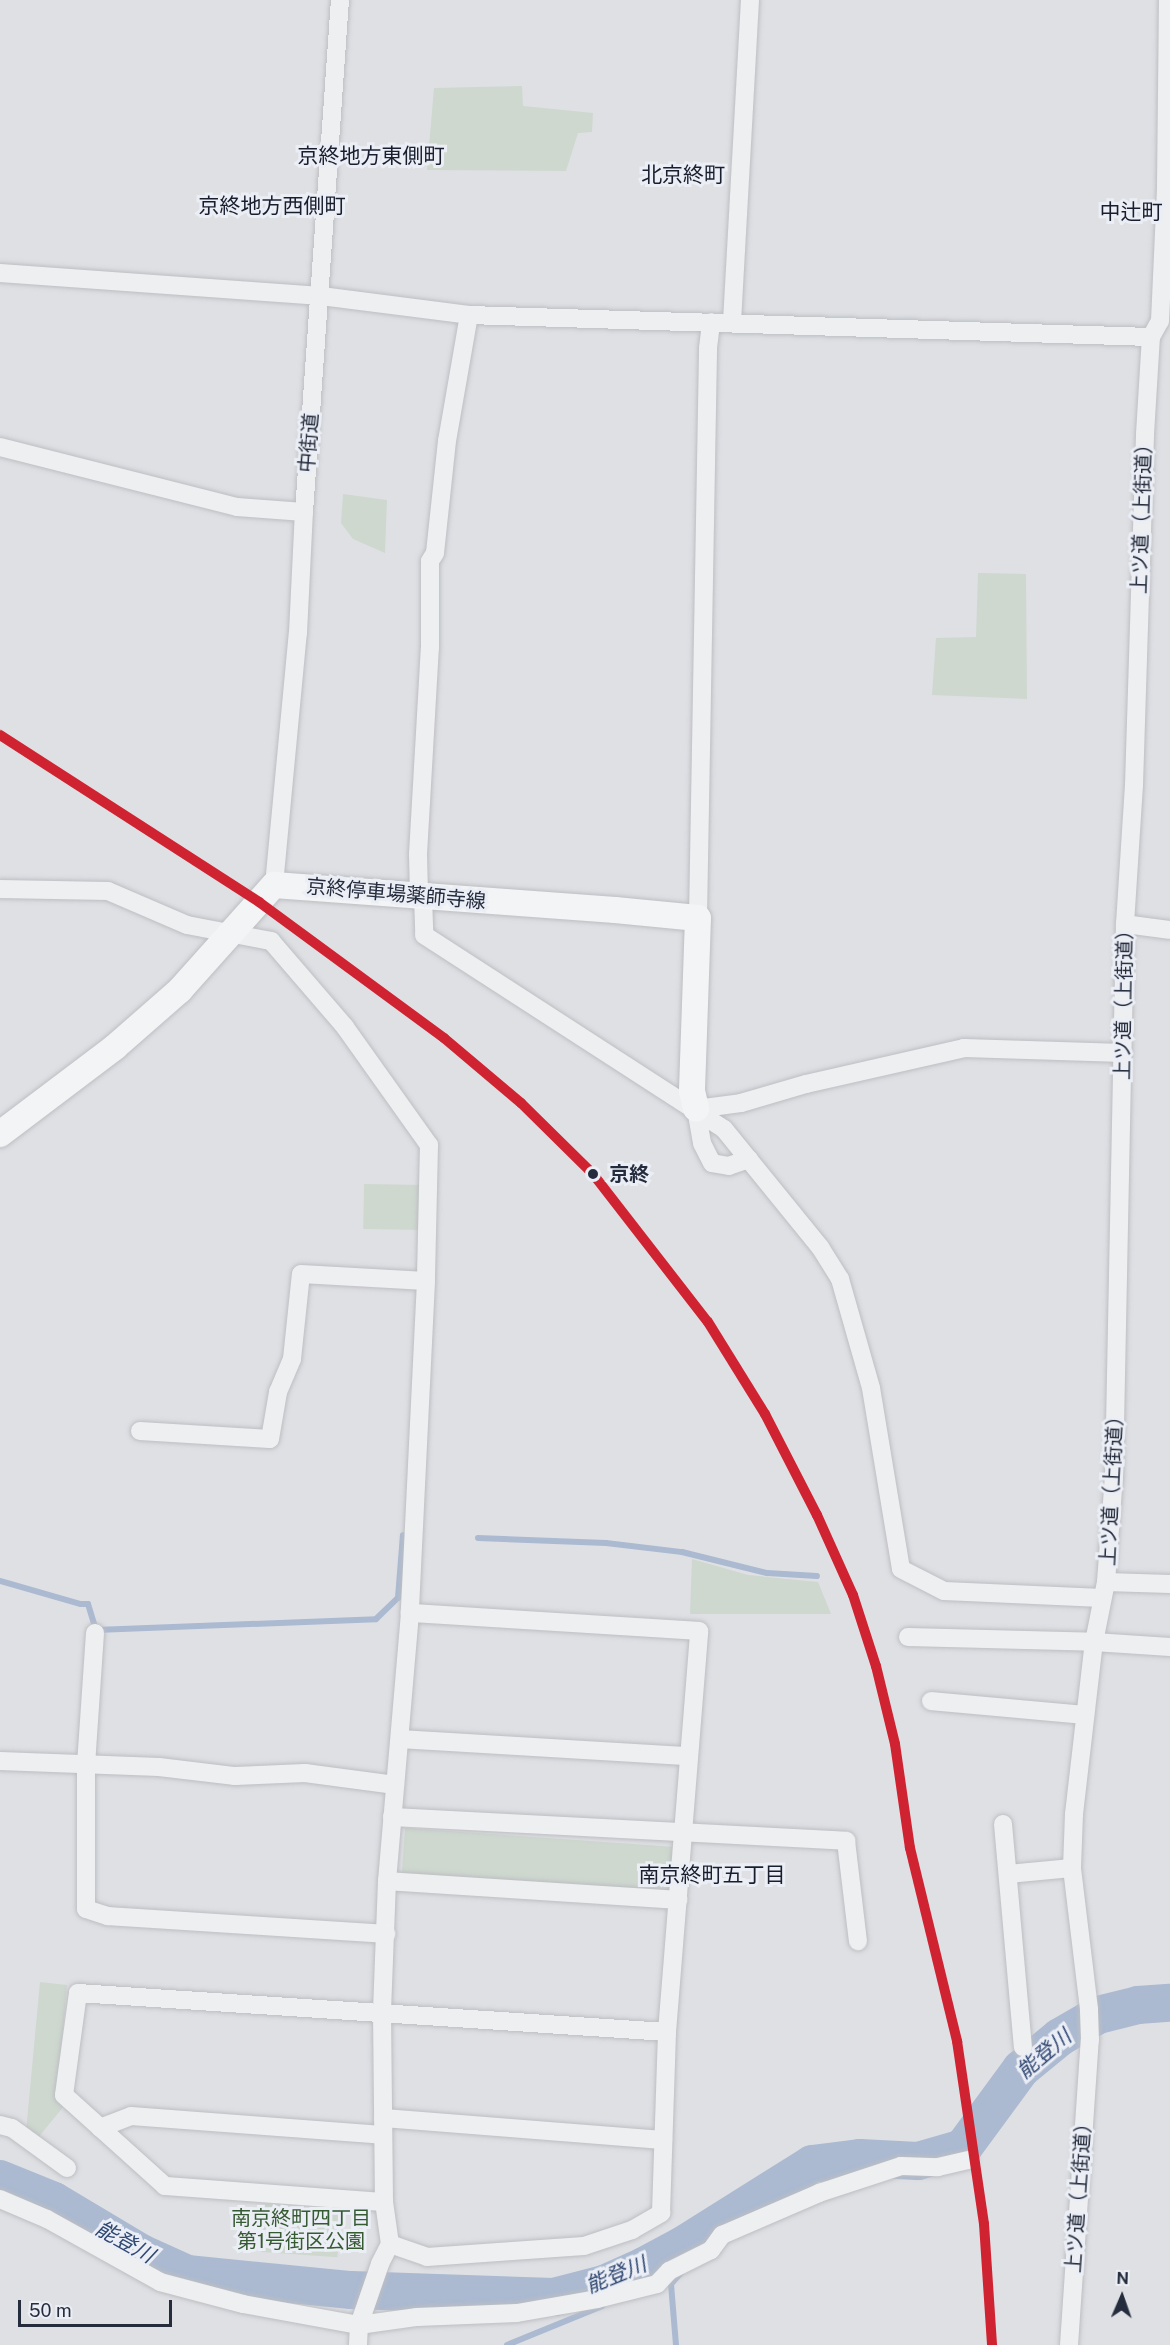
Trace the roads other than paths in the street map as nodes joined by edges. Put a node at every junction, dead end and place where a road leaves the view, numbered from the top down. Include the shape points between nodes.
1 (340, 0) edge
2 (750, 0) edge
3 (1168, 0) edge
4 (0, 273) edge
5 (321, 296) junction
6 (468, 315) junction
7 (711, 322) junction
8 (732, 322) junction
9 (1160, 327) edge
10 (0, 447) edge
11 (304, 512) junction
12 (274, 885) junction
13 (0, 889) edge
14 (421, 896) junction
15 (698, 918) junction
16 (1125, 924) junction
17 (1170, 930) edge
18 (233, 933) junction
19 (1123, 1053) junction
20 (696, 1109) junction
21 (0, 1134) edge
22 (749, 1159) junction
23 (426, 1281) junction
24 (140, 1431) dead end
25 (1170, 1584) edge
26 (1104, 1590) junction
27 (410, 1613) junction
28 (96, 1633) dead end
29 (908, 1637) dead end
30 (1094, 1642) junction
31 (1170, 1647) edge
32 (931, 1701) dead end
33 (1084, 1715) junction
34 (400, 1739) junction
35 (688, 1756) junction
36 (0, 1761) edge
37 (86, 1765) junction
38 (395, 1785) junction
39 (392, 1817) junction
40 (1003, 1824) dead end
41 (684, 1832) junction
42 (1072, 1868) junction
43 (1008, 1874) junction
44 (387, 1881) junction
45 (678, 1900) junction
46 (386, 1934) junction
47 (858, 1941) dead end
48 (382, 2011) junction
49 (667, 2032) junction
50 (1023, 2047) dead end
51 (0, 2125) edge
52 (382, 2127) junction
53 (100, 2128) junction
54 (663, 2140) junction
55 (968, 2160) dead end
56 (68, 2168) dead end
57 (0, 2199) edge
58 (384, 2202) junction
59 (390, 2244) junction
60 (362, 2318) junction
61 (358, 2345) edge
62 (1070, 2345) edge

1 - 5 street, 中街道
2 - 8 street
3 - 9 street, 上ツ道（上街道）
4 - 5 street
5 - 6 street
5 - 11 street, 中街道
6 - 7 street
6 - 14 street via 447,441 435,553 430,561 430,648 418,854
7 - 8 street
7 - 15 street
8 - 9 street
9 - 16 street, 上ツ道（上街道） via 1141,516 1134,785
10 - 11 street via 237,507
11 - 12 street, 中街道 via 298,633
12 - 14 main road, 京終停車場薬師寺線
12 - 18 main road
13 - 18 street via 108,891 188,925
14 - 15 main road, 京終停車場薬師寺線
14 - 20 street via 424,935
15 - 20 main road via 692,1091
16 - 17 street
16 - 19 street, 上ツ道（上街道）
18 - 21 main road via 180,990 115,1047
18 - 23 street via 271,941 345,1027 429,1145
19 - 20 street via 964,1048 741,1103
19 - 26 street, 上ツ道（上街道） via 1114,1476
20 - 22 street via 724,1129
20 - 22 street via 702,1143 712,1163 729,1166
22 - 26 street via 820,1247 840,1279 871,1388 901,1569 944,1591
23 - 24 street via 301,1274 292,1359 279,1392 270,1439
23 - 27 street
25 - 26 street
26 - 30 street, 上ツ道（上街道）
27 - 34 street
27 - 35 street via 699,1631
28 - 37 street
29 - 30 street
30 - 31 street
30 - 33 street, 上ツ道（上街道）
32 - 33 street
33 - 42 street, 上ツ道（上街道）
34 - 35 street
34 - 38 street
35 - 41 street
36 - 37 street
37 - 38 street via 159,1767 235,1776 306,1773
37 - 46 street via 86,1908 108,1916
38 - 39 street
39 - 41 street
39 - 44 street
40 - 43 street
41 - 45 street
41 - 47 street via 846,1841
42 - 43 street
42 - 62 street, 上ツ道（上街道） via 1089,2036
43 - 50 street
44 - 45 street
44 - 46 street
45 - 49 street
46 - 48 street
48 - 49 street
48 - 52 street
48 - 53 street via 78,1993 64,2095
49 - 54 street
51 - 56 street via 12,2128
52 - 53 street via 131,2116
52 - 54 street
52 - 58 street
53 - 58 street via 165,2186
54 - 59 street via 661,2213 632,2230 584,2246 427,2258
55 - 60 street via 938,2167 901,2166 819,2193 722,2235 711,2250 669,2271 657,2284 517,2313
57 - 60 street via 47,2219 160,2282 243,2304
58 - 59 street
59 - 60 street
60 - 61 street

